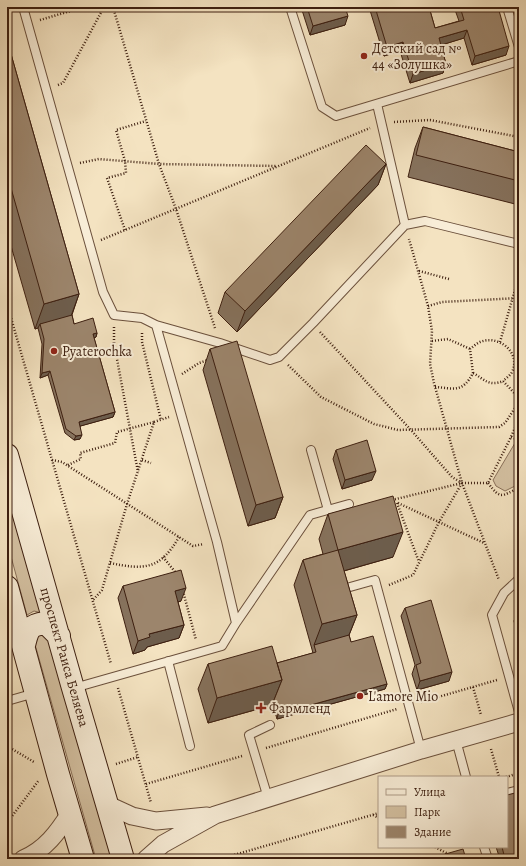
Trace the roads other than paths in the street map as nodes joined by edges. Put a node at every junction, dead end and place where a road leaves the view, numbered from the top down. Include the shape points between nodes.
1 (23, 7) edge
2 (290, 7) edge
3 (507, 7) edge
4 (519, 47) edge
5 (519, 61) edge
6 (377, 104) junction
7 (405, 225) junction
8 (519, 244) edge
9 (156, 325) junction
10 (311, 450) dead end
11 (7, 455) edge
12 (349, 504) dead end
13 (328, 510) junction
14 (519, 579) edge
15 (7, 587) edge
16 (350, 587) edge
17 (236, 623) junction
18 (59, 636) junction
19 (24, 645) junction
20 (168, 661) junction
21 (73, 688) junction
22 (36, 693) junction
23 (7, 701) edge
24 (519, 712) edge
25 (519, 722) edge
26 (270, 725) dead end
27 (456, 740) junction
28 (190, 746) dead end
29 (421, 750) junction
30 (466, 776) edge
31 (519, 790) edge
32 (508, 793) edge
33 (268, 798) junction
34 (108, 805) junction
35 (70, 813) junction
36 (215, 815) junction
37 (484, 848) edge
38 (23, 859) edge
39 (83, 859) edge
40 (123, 859) edge
41 (146, 859) edge
42 (488, 859) edge

1 - 9 lane via 103,292 114,315 142,318
2 - 6 lane via 322,107 336,116
3 - 4 lane
5 - 6 lane
6 - 7 lane
7 - 8 lane via 425,221
7 - 9 lane via 279,357 270,360
9 - 17 lane via 217,542
10 - 13 lane
11 - 18 street, проспект Раиса Беляева
12 - 13 lane
13 - 17 lane via 310,515
14 - 24 lane via 504,593 492,615
15 - 19 street
16 - 29 lane via 375,580
17 - 20 lane via 222,646
18 - 19 street via 46,623 36,624 27,630
18 - 21 street, проспект Раиса Беляева
19 - 22 street
20 - 21 lane
20 - 28 lane
21 - 34 street, проспект Раиса Беляева
22 - 23 lane
22 - 35 street
25 - 27 street
26 - 33 lane via 249,734
27 - 29 street
27 - 30 lane
29 - 33 street
31 - 32 lane
33 - 36 street
34 - 36 street via 132,816 156,820
34 - 40 street, проспект Раиса Беляева
35 - 38 street via 57,834 42,849
35 - 39 street
36 - 41 street via 163,844
37 - 42 lane

